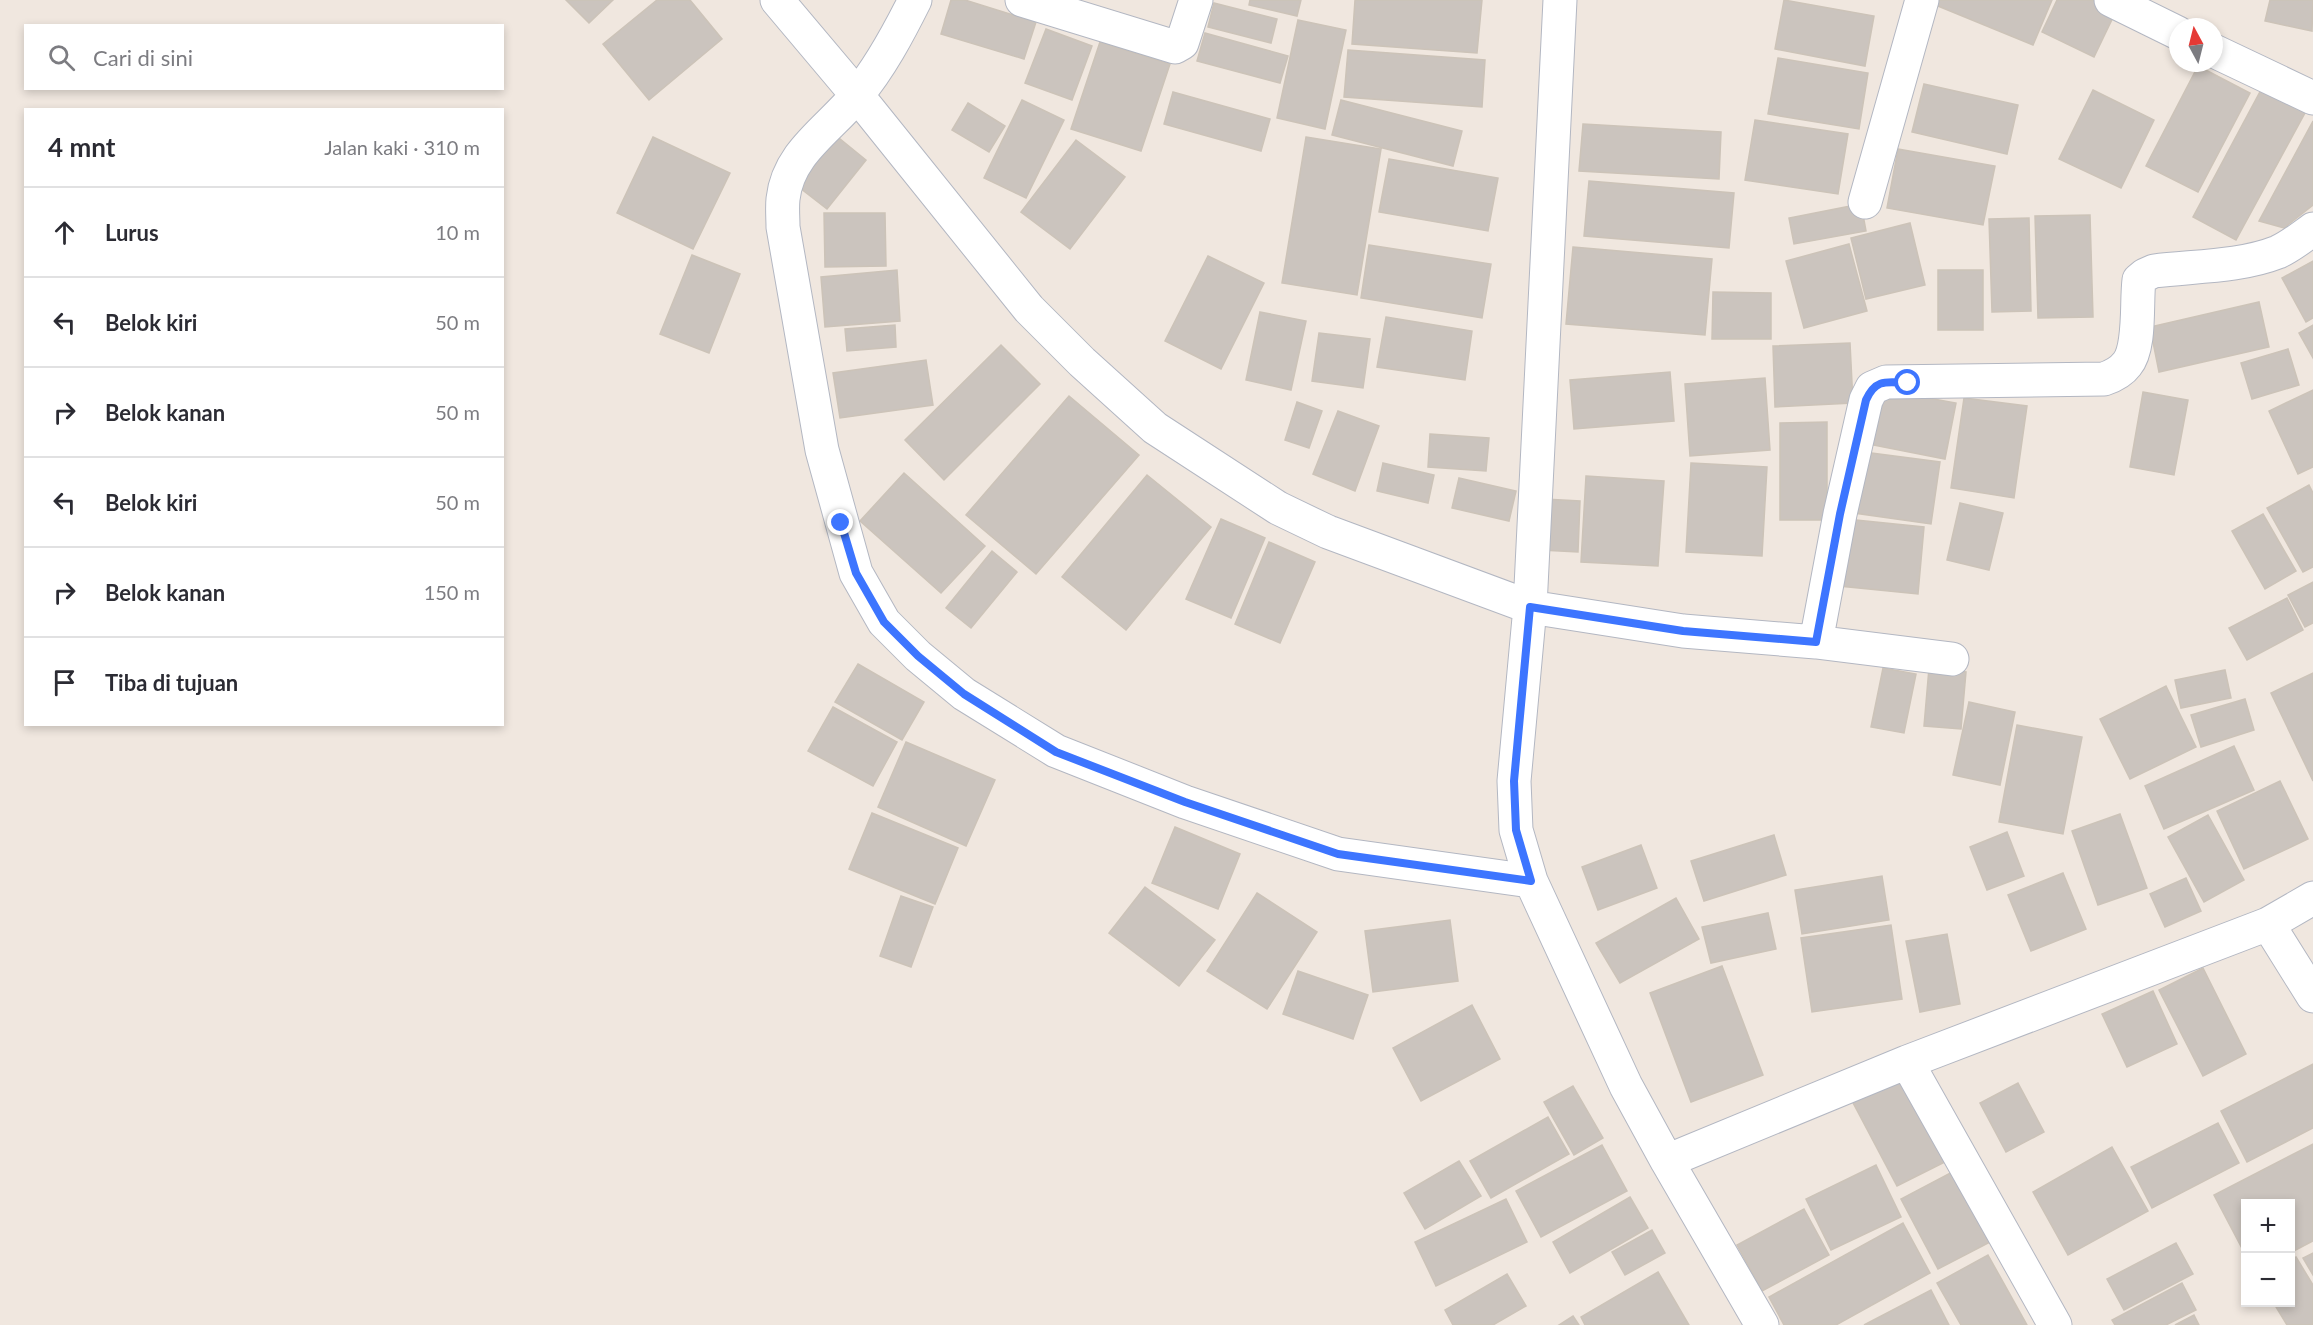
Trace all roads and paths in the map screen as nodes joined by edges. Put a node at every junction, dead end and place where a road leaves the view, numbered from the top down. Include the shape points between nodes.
1 (777, 0) edge
2 (915, 0) edge
3 (1022, 0) edge
4 (1196, 0) edge
5 (1560, 0) edge
6 (1922, 0) edge
7 (2111, 0) edge
8 (2169, 29) edge
9 (2223, 55) edge
10 (857, 95) junction
11 (2313, 98) edge
12 (1865, 202) dead end
13 (2313, 229) edge
14 (1530, 607) junction
15 (1816, 642) junction
16 (1952, 659) dead end
17 (1531, 881) junction
18 (2313, 897) edge
19 (2268, 924) junction
20 (2313, 996) edge
21 (1907, 1062) junction
22 (1667, 1161) junction
23 (1762, 1325) edge
24 (2055, 1325) edge

1 - 10 street
2 - 10 street
3 - 4 street via 1175,47 1182,43
5 - 14 street
6 - 12 street
7 - 8 street
9 - 11 street
10 - 14 street via 1029,309 1155,428 1278,508 1328,532
10 - 17 street via 803,150 790,171 783,198 783,227 828,471 856,573 884,622 964,694 1056,752 1185,802 1338,854
13 - 15 street via 2280,251 2264,256 2145,275 2139,280 2134,345 2128,363 2117,374 2104,379 1886,382 1872,388 1840,514
14 - 15 street via 1683,631
14 - 17 street via 1514,781 1516,830
15 - 16 street
17 - 22 street via 1626,1086
18 - 19 street
19 - 20 street
19 - 21 street
21 - 22 street
21 - 24 street
22 - 23 street

